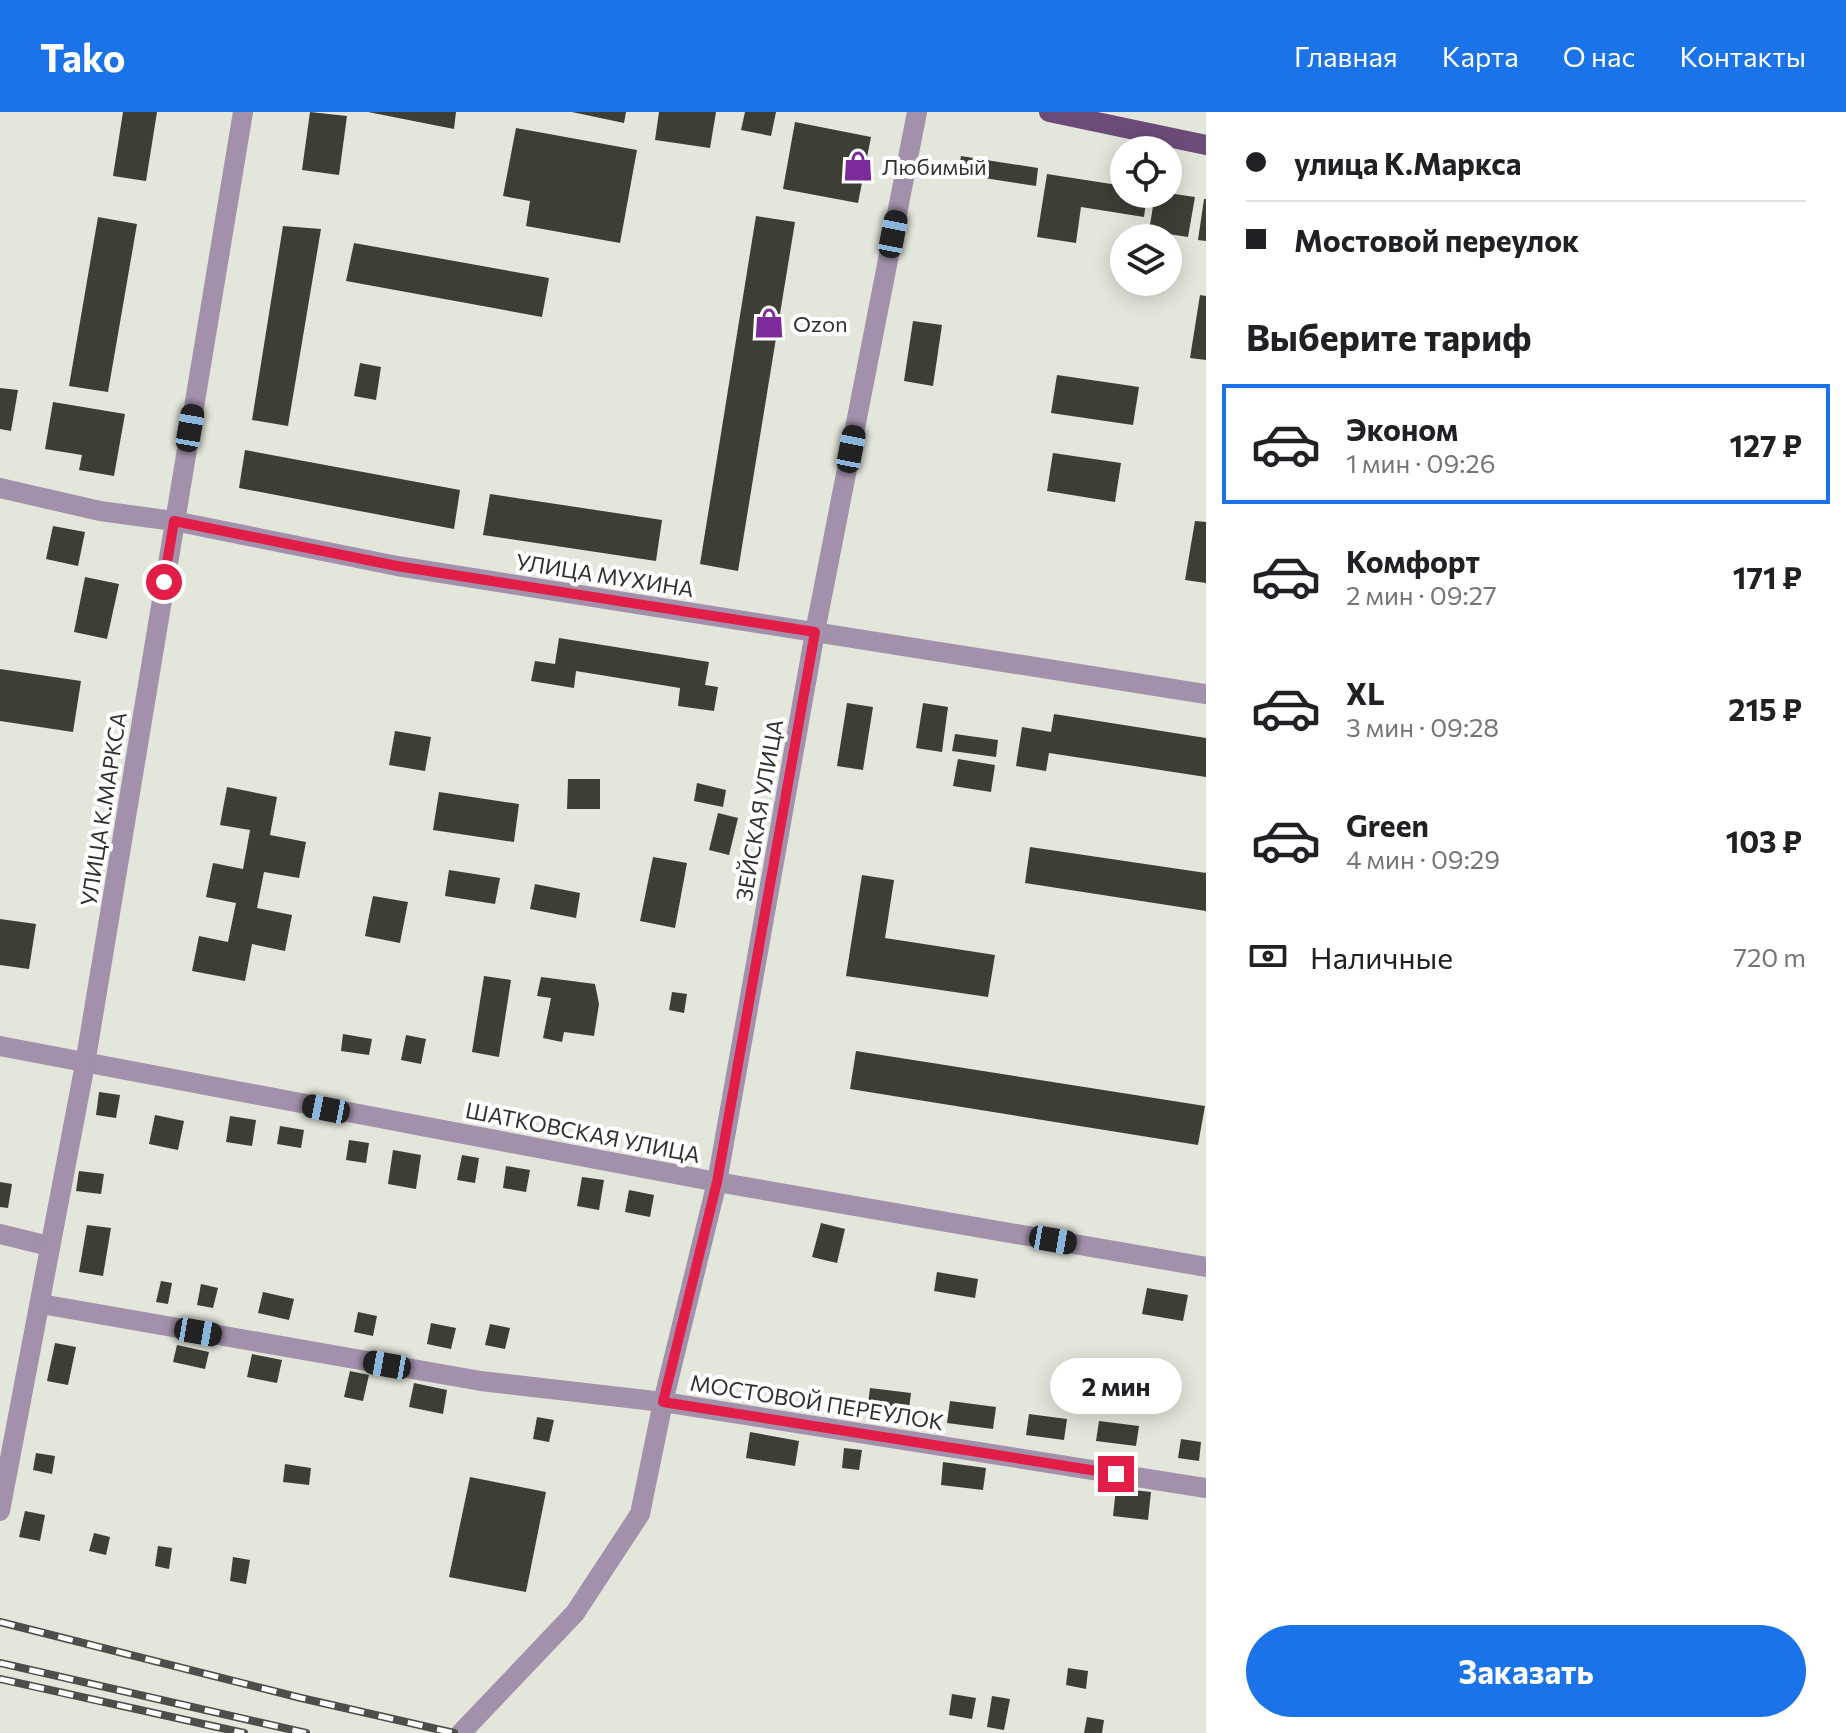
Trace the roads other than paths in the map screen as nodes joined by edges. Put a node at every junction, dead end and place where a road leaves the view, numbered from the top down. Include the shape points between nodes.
1 (243, 112) edge
2 (917, 112) edge
3 (1049, 112) edge
4 (1206, 145) edge
5 (0, 488) edge
6 (174, 521) junction
7 (815, 632) junction
8 (1206, 694) edge
9 (0, 1046) edge
10 (85, 1064) junction
11 (717, 1182) junction
12 (0, 1234) edge
13 (49, 1246) junction
14 (1206, 1267) edge
15 (41, 1304) junction
16 (663, 1402) junction
17 (1206, 1488) edge
18 (0, 1511) edge
19 (461, 1733) edge

1 - 6 street, УЛИЦА К.МАРКСА
2 - 7 street, ЗЕЙСКАЯ УЛИЦА
3 - 4 main road
5 - 6 street, УЛИЦА МУХИНА
6 - 7 street, УЛИЦА МУХИНА via 397,566
6 - 10 street, УЛИЦА К.МАРКСА
7 - 8 street, УЛИЦА МУХИНА
7 - 11 street, ЗЕЙСКАЯ УЛИЦА
9 - 10 street, ШАТКОВСКАЯ УЛИЦА
10 - 11 street, ШАТКОВСКАЯ УЛИЦА
10 - 13 street, УЛИЦА К.МАРКСА
11 - 14 street, ШАТКОВСКАЯ УЛИЦА
11 - 16 street, ЗЕЙСКАЯ УЛИЦА
12 - 13 street
13 - 15 street, УЛИЦА К.МАРКСА
15 - 16 street, МОСТОВОЙ ПЕРЕУЛОК via 481,1381
15 - 18 street, УЛИЦА К.МАРКСА
16 - 17 street, МОСТОВОЙ ПЕРЕУЛОК
16 - 19 street, ЗЕЙСКАЯ УЛИЦА via 640,1514 575,1613

